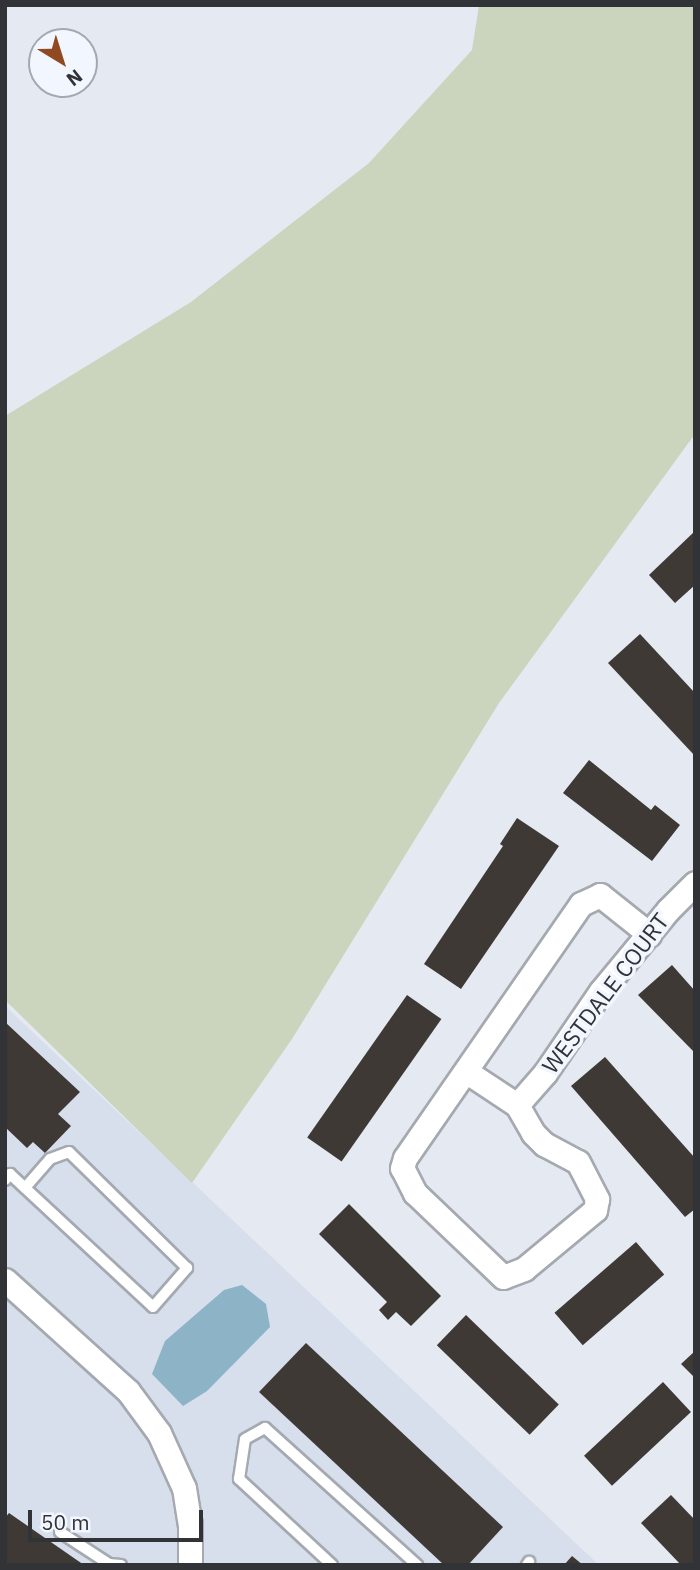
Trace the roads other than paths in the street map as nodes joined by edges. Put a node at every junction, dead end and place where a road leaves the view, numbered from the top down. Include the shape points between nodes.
1 (691, 896) edge
2 (649, 934) junction
3 (467, 1072) junction
4 (517, 1105) junction
5 (7, 1175) edge
6 (25, 1188) junction
7 (5, 1280) edge
8 (60, 1532) dead end
9 (328, 1563) edge
10 (121, 1565) edge
11 (190, 1565) edge
12 (417, 1565) edge

1 - 2 street, WESTDALE COURT
2 - 3 street via 600,895 581,904
2 - 4 street, WESTDALE COURT
3 - 4 street
3 - 4 street via 402,1168 415,1193 503,1277 524,1269 595,1210 597,1199 578,1162 544,1144
5 - 6 lane
6 - 6 lane via 153,1307 187,1268 69,1152 50,1159
7 - 11 street via 128,1391 159,1433 184,1488
8 - 10 lane via 110,1564
9 - 12 lane via 239,1479 245,1439 265,1428

